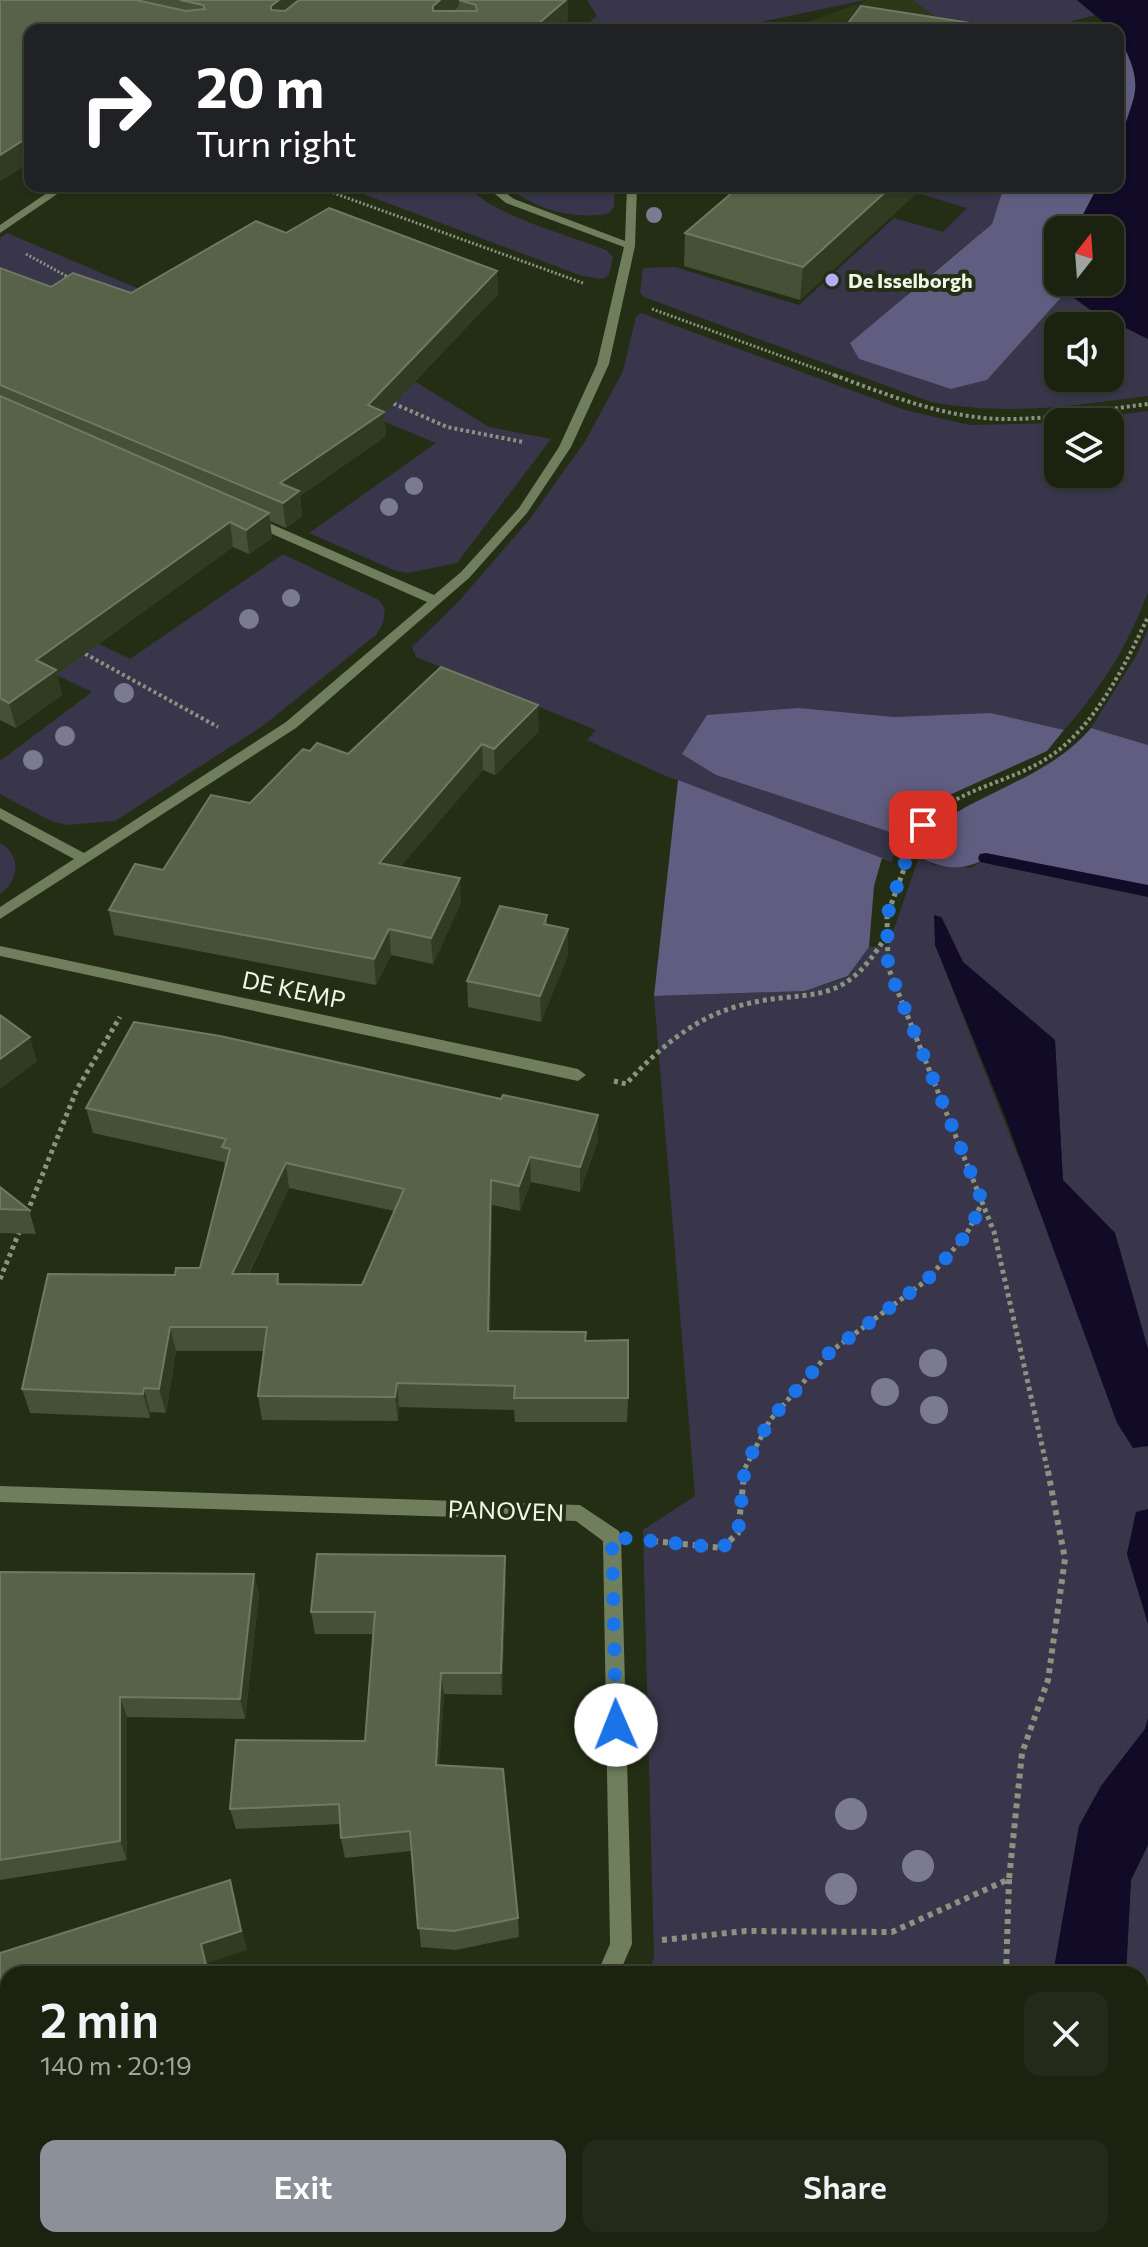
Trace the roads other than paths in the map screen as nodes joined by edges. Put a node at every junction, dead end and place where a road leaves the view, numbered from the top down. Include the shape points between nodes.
1 (55, 192) edge
2 (498, 192) edge
3 (632, 192) edge
4 (0, 230) edge
5 (630, 246) junction
6 (232, 512) edge
7 (436, 601) junction
8 (0, 813) edge
9 (84, 859) junction
10 (0, 914) edge
11 (0, 951) edge
12 (578, 1075) road end
13 (0, 1494) edge
14 (611, 1966) edge

1 - 4 street
2 - 5 street
3 - 5 street
5 - 7 street via 603,364 565,447 523,510
6 - 7 street
7 - 9 street via 291,725
8 - 9 street
9 - 10 street
11 - 12 street, DE KEMP
13 - 14 street, PANOVEN via 567,1512 580,1513 612,1537 621,1944

